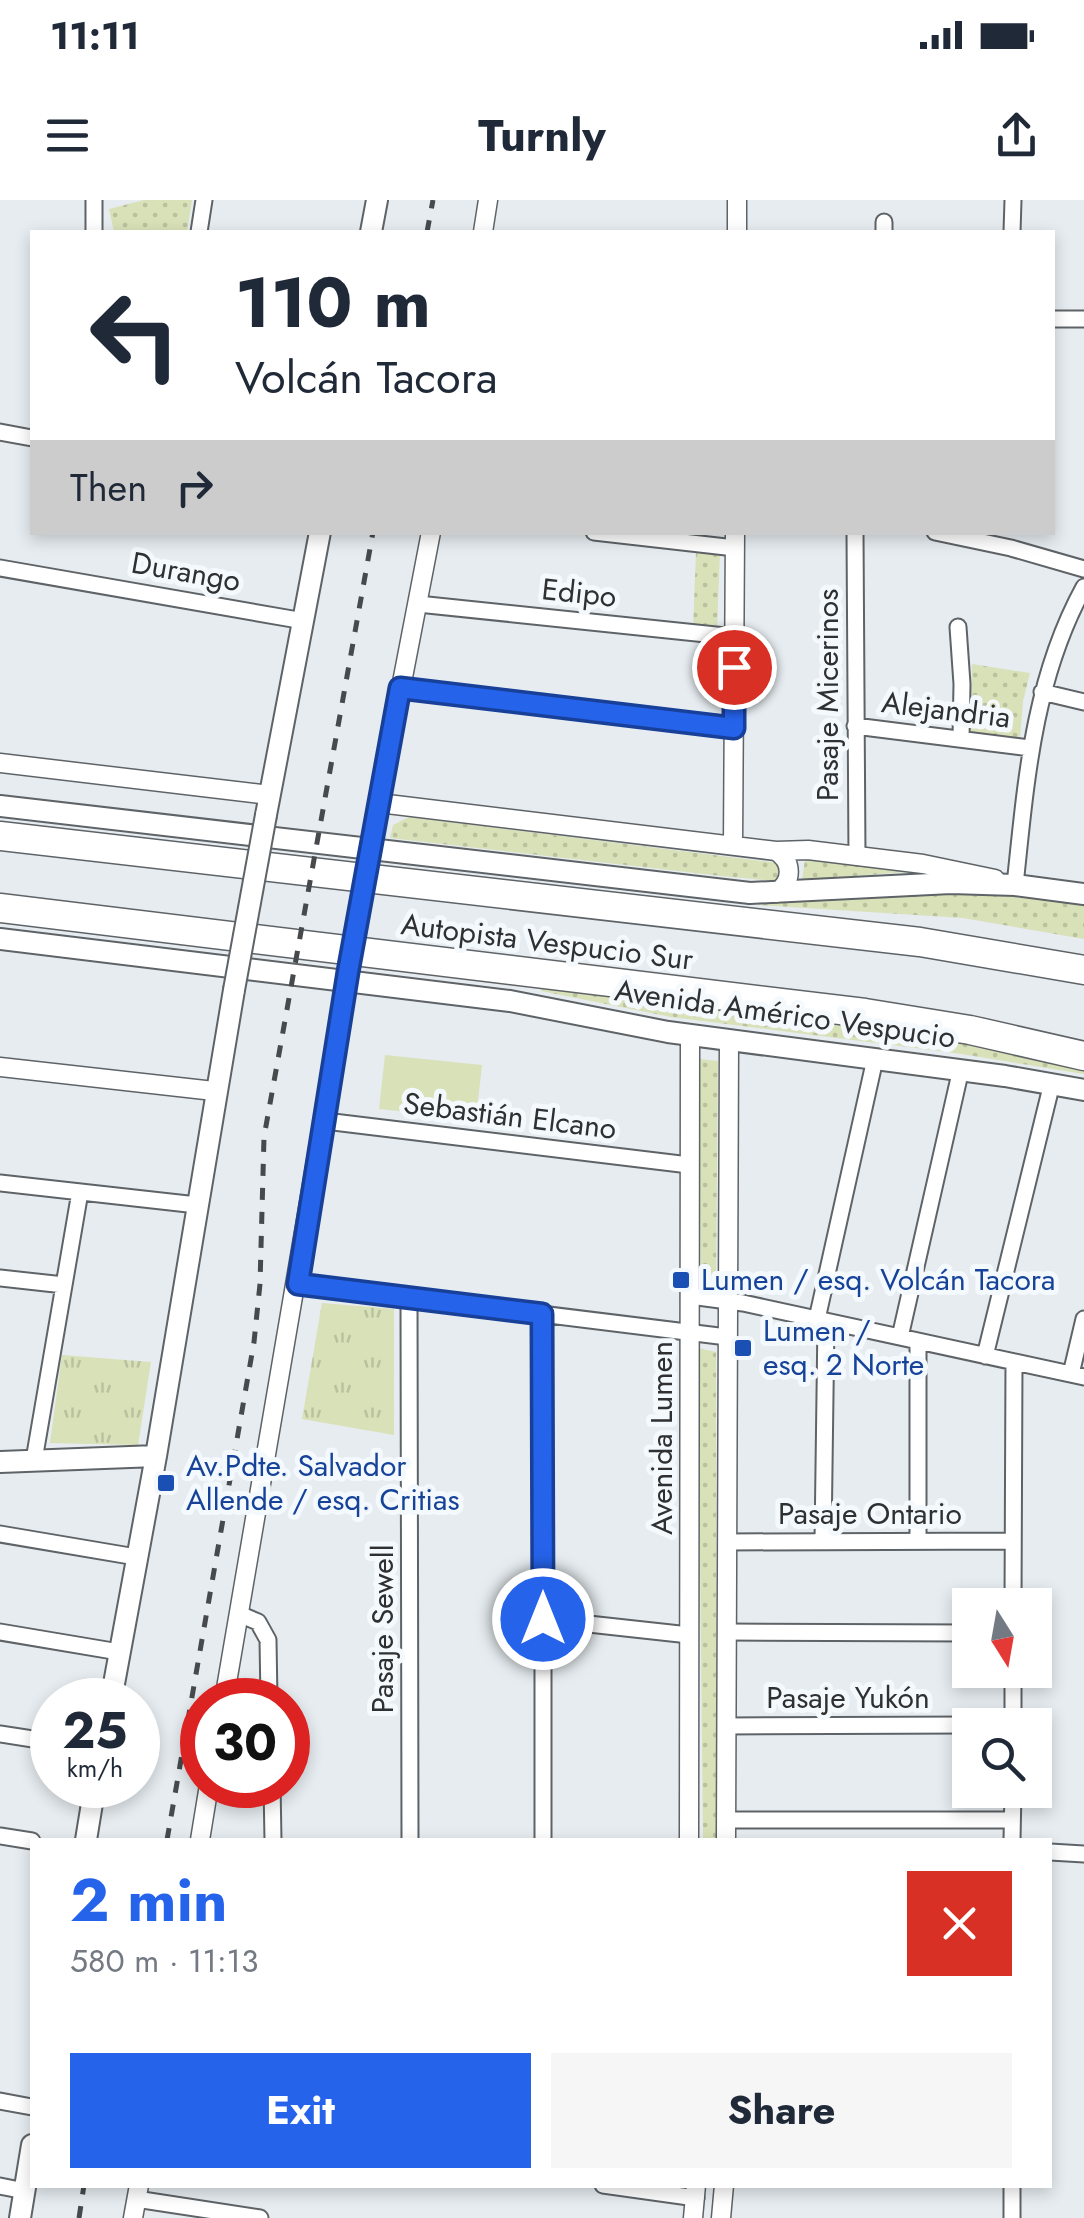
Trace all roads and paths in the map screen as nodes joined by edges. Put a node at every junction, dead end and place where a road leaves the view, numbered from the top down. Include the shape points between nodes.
1 (96, 200) edge
2 (204, 200) edge
3 (377, 200) edge
4 (488, 200) edge
5 (737, 200) edge
6 (1013, 200) edge
7 (94, 230) edge
8 (199, 230) edge
9 (372, 230) edge
10 (483, 230) edge
11 (737, 230) edge
12 (1012, 230) edge
13 (1055, 319) edge
14 (1084, 319) edge
15 (0, 432) edge
16 (30, 438) edge
17 (319, 535) edge
18 (430, 535) edge
19 (647, 535) edge
20 (855, 535) edge
21 (949, 535) edge
22 (735, 540) edge
23 (0, 568) edge
24 (1084, 569) edge
25 (1084, 588) edge
26 (418, 604) junction
27 (304, 621) junction
28 (958, 627) dead end
29 (735, 637) junction
30 (400, 688) junction
31 (1042, 692) junction
32 (1084, 702) edge
33 (855, 726) junction
34 (734, 728) junction
35 (962, 740) junction
36 (1030, 748) junction
37 (0, 764) edge
38 (268, 805) junction
39 (0, 806) edge
40 (377, 812) junction
41 (0, 836) edge
42 (733, 845) junction
43 (776, 851) junction
44 (857, 857) junction
45 (1015, 885) junction
46 (776, 893) junction
47 (1084, 894) edge
48 (0, 908) edge
49 (0, 939) edge
50 (1084, 970) edge
51 (690, 1036) junction
52 (728, 1040) junction
53 (1084, 1056) edge
54 (874, 1058) junction
55 (0, 1067) edge
56 (960, 1070) junction
57 (1052, 1083) junction
58 (1084, 1090) edge
59 (214, 1091) junction
60 (325, 1121) junction
61 (689, 1165) junction
62 (0, 1183) edge
63 (80, 1192) junction
64 (197, 1205) junction
65 (0, 1278) edge
66 (298, 1284) junction
67 (64, 1286) junction
68 (690, 1296) junction
69 (410, 1298) junction
70 (728, 1300) junction
71 (542, 1314) junction
72 (1084, 1319) edge
73 (822, 1320) junction
74 (690, 1332) junction
75 (727, 1337) junction
76 (900, 1337) junction
77 (918, 1341) junction
78 (985, 1356) junction
79 (1014, 1362) junction
80 (1077, 1376) edge
81 (156, 1456) junction
82 (34, 1460) junction
83 (0, 1462) edge
84 (0, 1534) edge
85 (823, 1541) junction
86 (918, 1541) junction
87 (1014, 1541) junction
88 (727, 1542) junction
89 (136, 1557) junction
90 (1013, 1588) edge
91 (240, 1614) junction
92 (543, 1619) junction
93 (0, 1632) edge
94 (727, 1632) junction
95 (952, 1632) edge
96 (689, 1634) junction
97 (120, 1652) junction
98 (115, 1678) edge
99 (228, 1678) edge
100 (269, 1678) edge
101 (952, 1725) edge
102 (727, 1726) junction
103 (0, 1734) edge
104 (30, 1739) edge
105 (92, 1808) edge
106 (205, 1808) edge
107 (273, 1808) edge
108 (1012, 1808) edge
109 (726, 1820) junction
110 (1012, 1820) junction
111 (0, 1836) edge
112 (86, 1838) edge
113 (200, 1838) edge
114 (274, 1838) edge
115 (410, 1838) edge
116 (543, 1838) edge
117 (689, 1838) edge
118 (726, 1838) edge
119 (1012, 1838) edge
120 (30, 1841) edge
121 (1052, 1852) edge
122 (1084, 1854) edge
123 (0, 2102) edge
124 (30, 2107) edge
125 (30, 2156) edge
126 (0, 2186) edge
127 (643, 2188) edge
128 (724, 2188) edge
129 (1012, 2188) edge
130 (24, 2190) junction
131 (696, 2192) edge
132 (136, 2201) edge
133 (20, 2218) edge
134 (260, 2218) edge
135 (693, 2218) edge
136 (721, 2218) edge
137 (1012, 2218) edge

1 - 7 street
2 - 8 street
3 - 9 main road
4 - 10 street
5 - 11 street
6 - 12 street
13 - 14 street
15 - 16 street
17 - 27 main road
18 - 26 street
19 - 22 street
20 - 33 street, Pasaje Micerinos
21 - 24 street
22 - 29 street
23 - 27 street, Durango
25 - 31 street
26 - 29 street, Edipo
26 - 30 street
27 - 38 main road
28 - 35 street
29 - 34 street
30 - 34 street
30 - 40 street
31 - 32 street
31 - 36 street
33 - 35 street, Alejandria
33 - 44 street, Pasaje Micerinos
34 - 42 street
35 - 36 street, Alejandria
36 - 45 street
37 - 38 street
38 - 59 main road, bridge
39 - 46 main road
40 - 42 street
40 - 60 street, bridge
41 - 50 highway, Autopista Vespucio Sur via 920,942
42 - 43 street
43 - 44 street
43 - 46 street via 790,872
44 - 45 street via 946,867
45 - 46 main road
45 - 47 main road
48 - 53 highway, Autopista Vespucio Sur via 865,1013
49 - 51 main road, Avenida Américo Vespucio via 493,998
51 - 52 main road, Avenida Américo Vespucio
51 - 61 street, Avenida Lumen
52 - 54 main road, Avenida Américo Vespucio
52 - 70 street
54 - 56 main road, Avenida Américo Vespucio
54 - 73 street
55 - 59 street
56 - 57 main road, Avenida Américo Vespucio
56 - 76 street
57 - 58 main road, Avenida Américo Vespucio
57 - 78 street
59 - 64 main road
60 - 61 street, Sebastián Elcano
60 - 66 street
61 - 68 street, Avenida Lumen
62 - 63 street
63 - 64 street
63 - 67 street
64 - 81 main road
65 - 67 street
66 - 69 street
66 - 91 street
67 - 82 street
68 - 70 street
68 - 74 street, Avenida Lumen
69 - 71 street
69 - 115 street, Pasaje Sewell
70 - 73 street
70 - 75 street
71 - 74 street
71 - 92 street
72 - 80 street
73 - 76 street
73 - 85 street
74 - 75 street
74 - 96 street, Avenida Lumen
75 - 88 street
76 - 77 street
77 - 78 street
77 - 86 street
78 - 79 street
79 - 80 street
79 - 87 street
81 - 82 main road
81 - 89 main road
82 - 83 main road
84 - 89 street
85 - 86 street, Pasaje Ontario
85 - 88 street, Pasaje Ontario
86 - 87 street, Pasaje Ontario
87 - 90 street
88 - 94 street
89 - 97 main road
91 - 99 street
91 - 100 street via 258,1622 268,1640
92 - 96 street
92 - 116 street
93 - 97 street
94 - 95 street
94 - 102 street
96 - 117 street, Avenida Lumen
97 - 98 main road
101 - 102 street, Pasaje Yukón
102 - 109 street
103 - 104 street
105 - 112 main road
106 - 113 street
107 - 114 street
108 - 110 street
109 - 110 street
109 - 118 street
110 - 119 street
111 - 120 street
121 - 122 street
123 - 124 street
125 - 130 main road
126 - 130 street
127 - 131 street
128 - 136 street
129 - 137 street
130 - 133 main road
131 - 135 street
132 - 134 street

